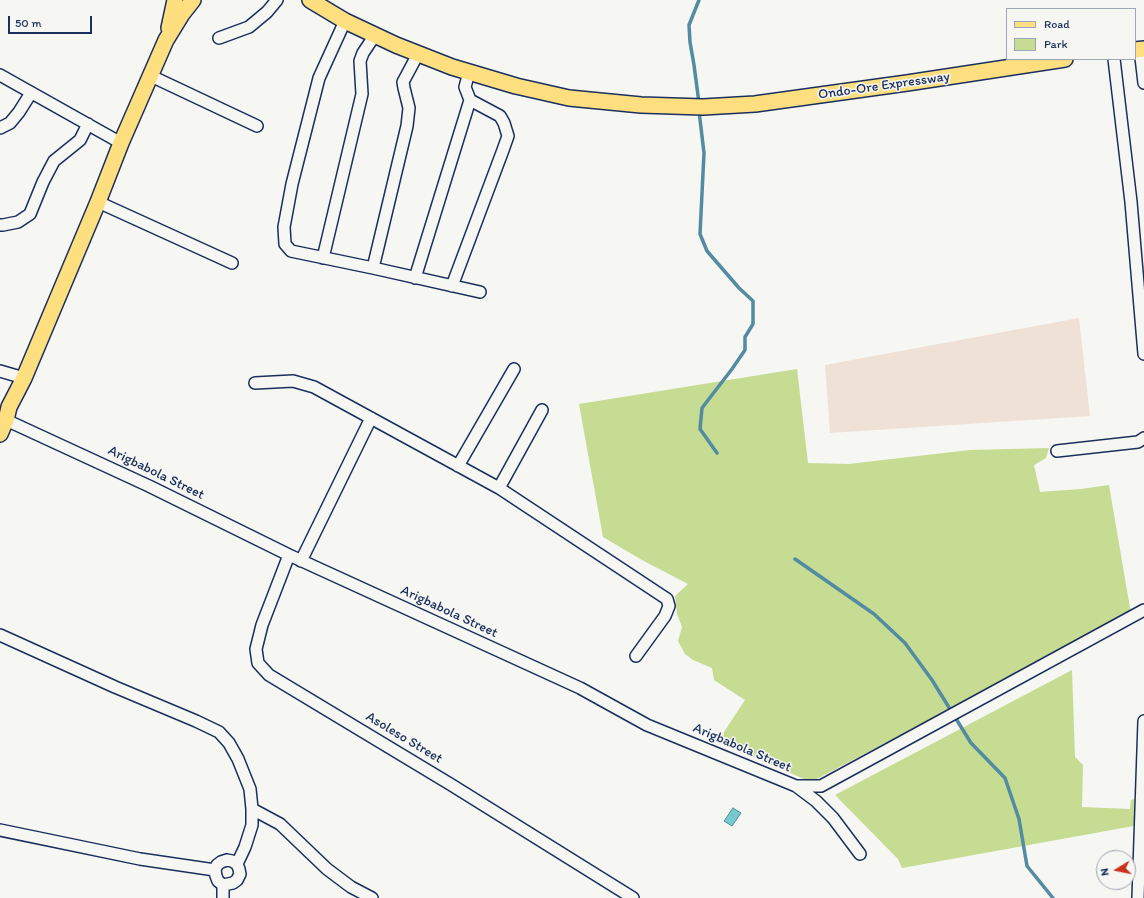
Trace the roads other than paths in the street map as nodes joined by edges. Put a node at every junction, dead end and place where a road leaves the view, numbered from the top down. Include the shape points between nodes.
1 (175, 0) edge
2 (193, 0) edge
3 (276, 0) edge
4 (310, 0) edge
5 (345, 21) junction
6 (375, 35) junction
7 (219, 38) dead end
8 (166, 40) junction
9 (1140, 49) edge
10 (418, 54) junction
11 (1058, 60) edge
12 (1114, 60) edge
13 (469, 72) junction
14 (0, 75) edge
15 (151, 76) junction
16 (1144, 83) edge
17 (31, 93) junction
18 (470, 100) junction
19 (88, 124) junction
20 (257, 126) dead end
21 (0, 128) edge
22 (121, 143) junction
23 (98, 202) junction
24 (0, 225) edge
25 (323, 258) junction
26 (232, 264) dead end
27 (373, 268) junction
28 (415, 278) junction
29 (452, 286) junction
30 (480, 292) dead end
31 (1144, 354) edge
32 (514, 369) dead end
33 (0, 371) edge
34 (24, 378) junction
35 (256, 383) dead end
36 (542, 410) dead end
37 (3, 417) edge
38 (371, 418) junction
39 (1144, 438) edge
40 (1058, 451) dead end
41 (458, 466) junction
42 (499, 488) junction
43 (289, 555) junction
44 (301, 561) junction
45 (1144, 610) edge
46 (0, 635) edge
47 (636, 656) dead end
48 (1144, 721) edge
49 (796, 786) junction
50 (252, 809) junction
51 (0, 830) edge
52 (860, 854) dead end
53 (237, 864) junction
54 (215, 870) junction
55 (224, 885) junction
56 (223, 898) edge
57 (372, 898) edge
58 (632, 898) edge
59 (1138, 898) edge

1 - 8 main road
2 - 8 main road
3 - 7 street via 249,28
4 - 5 main road, Ondo-Ore Expressway
5 - 6 main road, Ondo-Ore Expressway
5 - 25 street via 319,78 292,184 284,227 285,244 290,251
6 - 10 main road, Ondo-Ore Expressway
6 - 25 street via 360,61 362,94
8 - 15 main road
9 - 16 street
10 - 13 main road, Ondo-Ore Expressway
10 - 27 street via 404,82 409,108 407,126
11 - 13 main road, Ondo-Ore Expressway via 762,103 703,107 641,105 569,98
12 - 31 street via 1131,202
13 - 18 street via 465,87
14 - 17 street
15 - 20 street
15 - 22 main road
17 - 19 street
17 - 21 street via 10,123
18 - 28 street
18 - 29 street via 500,116 508,136
19 - 22 street
19 - 24 street via 80,140 54,161 30,214 18,222
22 - 23 main road
23 - 26 street
23 - 34 main road
25 - 27 street
27 - 28 street
28 - 29 street
29 - 30 street
32 - 41 street
33 - 34 street
34 - 37 main road
35 - 38 street via 293,381 314,387
36 - 42 street
37 - 43 street, Arigbabola Street
38 - 41 street
38 - 44 street
39 - 40 street via 1138,442
41 - 42 street
42 - 47 street via 667,599 669,606 665,616
43 - 44 street, Arigbabola Street
43 - 58 street, Asoleso Street via 262,625 256,649 258,663 269,675
44 - 49 street, Arigbabola Street via 580,688 647,724
45 - 49 street via 822,786
46 - 50 street via 219,732 238,759 250,789
48 - 59 street
49 - 52 street, Arigbabola Street via 833,818
50 - 53 street via 252,825
50 - 57 street via 280,824 327,869 351,887
51 - 54 street via 140,859
53 - 54 street via 227,860 217,865
53 - 55 street via 240,874 237,880
54 - 55 street via 218,881
55 - 56 street

